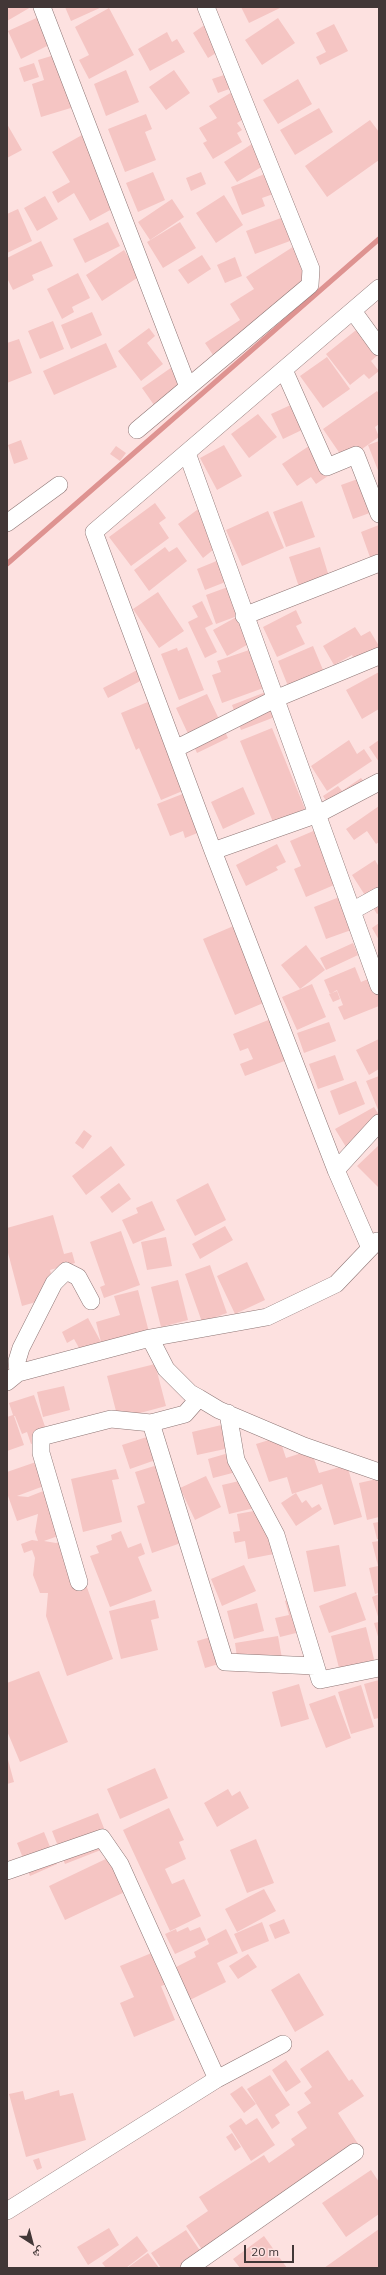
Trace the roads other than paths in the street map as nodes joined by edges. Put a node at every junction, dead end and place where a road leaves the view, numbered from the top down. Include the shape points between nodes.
1 (42, 7) edge
2 (206, 7) edge
3 (379, 288) edge
4 (353, 311) junction
5 (379, 347) edge
6 (284, 370) junction
7 (188, 387) junction
8 (137, 430) dead end
9 (187, 453) junction
10 (59, 485) dead end
11 (379, 514) edge
12 (7, 523) edge
13 (379, 563) edge
14 (244, 616) junction
15 (379, 656) edge
16 (275, 699) junction
17 (175, 749) junction
18 (379, 782) edge
19 (318, 814) junction
20 (213, 851) junction
21 (379, 896) edge
22 (352, 911) junction
23 (378, 982) edge
24 (379, 1123) edge
25 (336, 1170) junction
26 (375, 1244) edge
27 (91, 1301) dead end
28 (150, 1338) junction
29 (12, 1377) edge
30 (199, 1398) junction
31 (228, 1413) junction
32 (151, 1423) junction
33 (379, 1472) edge
34 (79, 1582) dead end
35 (315, 1666) junction
36 (379, 1668) edge
37 (7, 1871) edge
38 (283, 2044) dead end
39 (217, 2079) junction
40 (355, 2152) dead end
41 (7, 2211) edge
42 (189, 2268) edge

1 - 7 street
2 - 7 street via 312,269 310,285
3 - 4 street
4 - 5 street
4 - 6 street
6 - 9 street
6 - 11 street via 327,467 356,455
7 - 8 street
9 - 14 street
9 - 17 street via 94,532
10 - 12 street
13 - 14 street
14 - 16 street
15 - 16 street
16 - 17 street
16 - 19 street
17 - 20 street
18 - 19 street
19 - 20 street
19 - 22 street
20 - 25 street
21 - 22 street
22 - 23 street
24 - 25 street
25 - 26 street
26 - 28 street via 336,1284 267,1316
27 - 29 street via 78,1277 66,1271 54,1283 21,1348
28 - 29 street
28 - 30 street via 166,1369 190,1393
30 - 31 street
30 - 32 street via 185,1414
31 - 33 street via 304,1446
31 - 35 street via 236,1460 276,1535
32 - 34 street via 111,1419 42,1436 41,1453
32 - 35 street via 225,1662
35 - 36 street via 320,1680
37 - 39 street via 102,1838 120,1864
38 - 39 street
39 - 41 street
40 - 42 street

